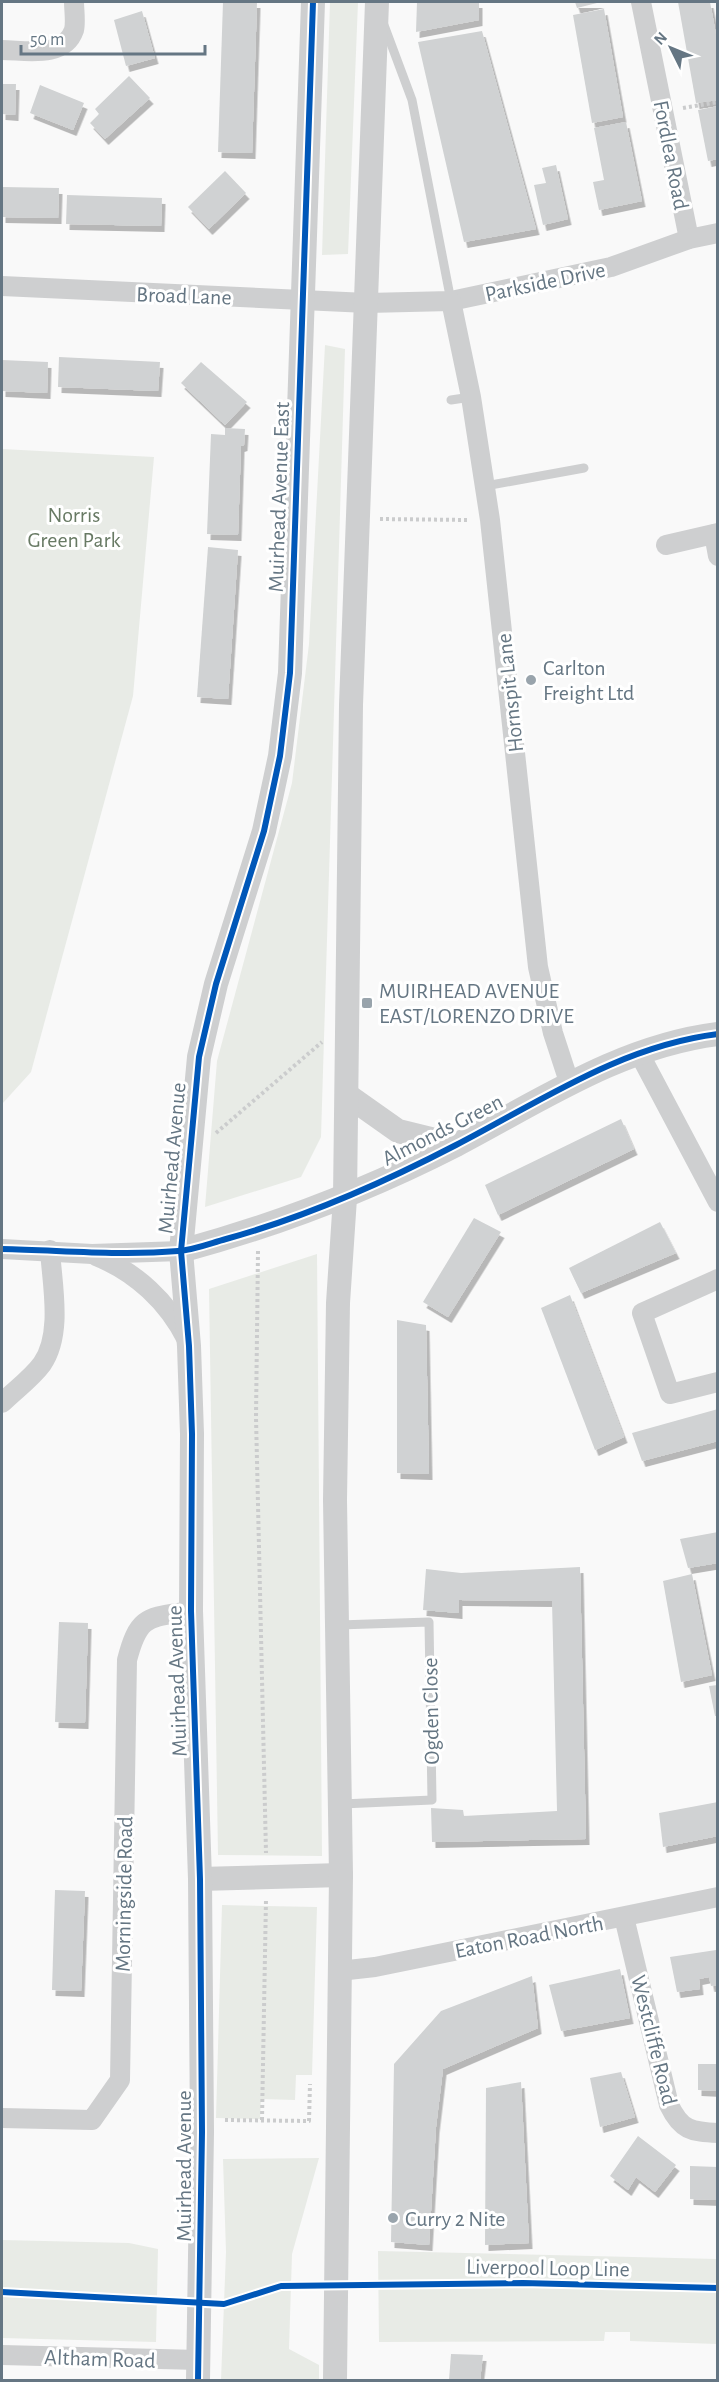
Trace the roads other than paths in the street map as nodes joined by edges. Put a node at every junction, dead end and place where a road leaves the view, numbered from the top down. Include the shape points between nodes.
1 (75, 2) edge
2 (313, 2) edge
3 (641, 2) edge
4 (377, 4) edge
5 (2, 50) edge
6 (717, 232) edge
7 (689, 238) junction
8 (2, 286) edge
9 (302, 300) junction
10 (451, 302) junction
11 (367, 303) junction
12 (471, 397) junction
13 (451, 400) dead end
14 (584, 468) dead end
15 (485, 486) junction
16 (716, 534) edge
17 (666, 545) dead end
18 (717, 556) edge
19 (216, 984) joint
20 (717, 1034) edge
21 (639, 1053) junction
22 (569, 1082) junction
23 (347, 1095) junction
24 (455, 1145) junction
25 (345, 1198) junction
26 (717, 1202) edge
27 (2, 1248) edge
28 (50, 1250) junction
29 (181, 1251) junction
30 (92, 1254) junction
31 (717, 1279) edge
32 (189, 1346) junction
33 (717, 1382) edge
34 (2, 1403) edge
35 (191, 1611) junction
36 (337, 1625) junction
37 (340, 1804) junction
38 (341, 1875) junction
39 (200, 1879) junction
40 (717, 1897) edge
41 (624, 1917) junction
42 (339, 1971) junction
43 (2, 2118) edge
44 (717, 2133) edge
45 (2, 2355) edge
46 (199, 2370) edge
47 (335, 2380) edge

1 - 5 street via 74,30 54,50
2 - 9 street, Muirhead Avenue East
3 - 7 street, Fordlea Road
4 - 10 lane via 412,100
4 - 11 street
6 - 7 street, Parkside Drive
7 - 10 street, Parkside Drive via 611,267
8 - 9 street, Broad Lane
9 - 11 street, Broad Lane
9 - 19 street, Muirhead Avenue East via 290,673 280,756 264,831
10 - 11 street, Parkside Drive
10 - 12 street, Hornspit Lane
11 - 23 street via 351,705
12 - 13 lane
12 - 15 street, Hornspit Lane
14 - 15 lane
15 - 22 street, Hornspit Lane via 538,967
16 - 17 street
16 - 18 street
19 - 29 street, Muirhead Avenue via 199,1057
20 - 21 street, Almonds Green
21 - 22 street, Almonds Green
21 - 26 street
22 - 24 street, Almonds Green
23 - 24 street via 398,1131
23 - 25 street
24 - 25 street, Almonds Green
25 - 29 street, Almonds Green via 258,1230
25 - 36 street via 338,1303
27 - 28 street
28 - 30 street
28 - 34 street via 53,1328 48,1351 34,1373
29 - 30 street
29 - 32 street, Muirhead Avenue
30 - 32 street via 146,1286 169,1311
31 - 33 street via 642,1313 670,1394
32 - 35 street, Muirhead Avenue
35 - 39 street, Muirhead Avenue
35 - 43 street, Morningside Road via 148,1618 134,1634 127,1660 120,2080 92,2120
36 - 37 street
36 - 37 lane, Ogden Close via 429,1622 432,1800
37 - 38 street
38 - 39 street
38 - 42 street
39 - 46 street, Muirhead Avenue
40 - 41 street, Eaton Road North
41 - 42 street, Eaton Road North
41 - 44 street, Westcliffe Road via 669,2105 677,2121 687,2129
42 - 47 street
45 - 46 street, Altham Road

